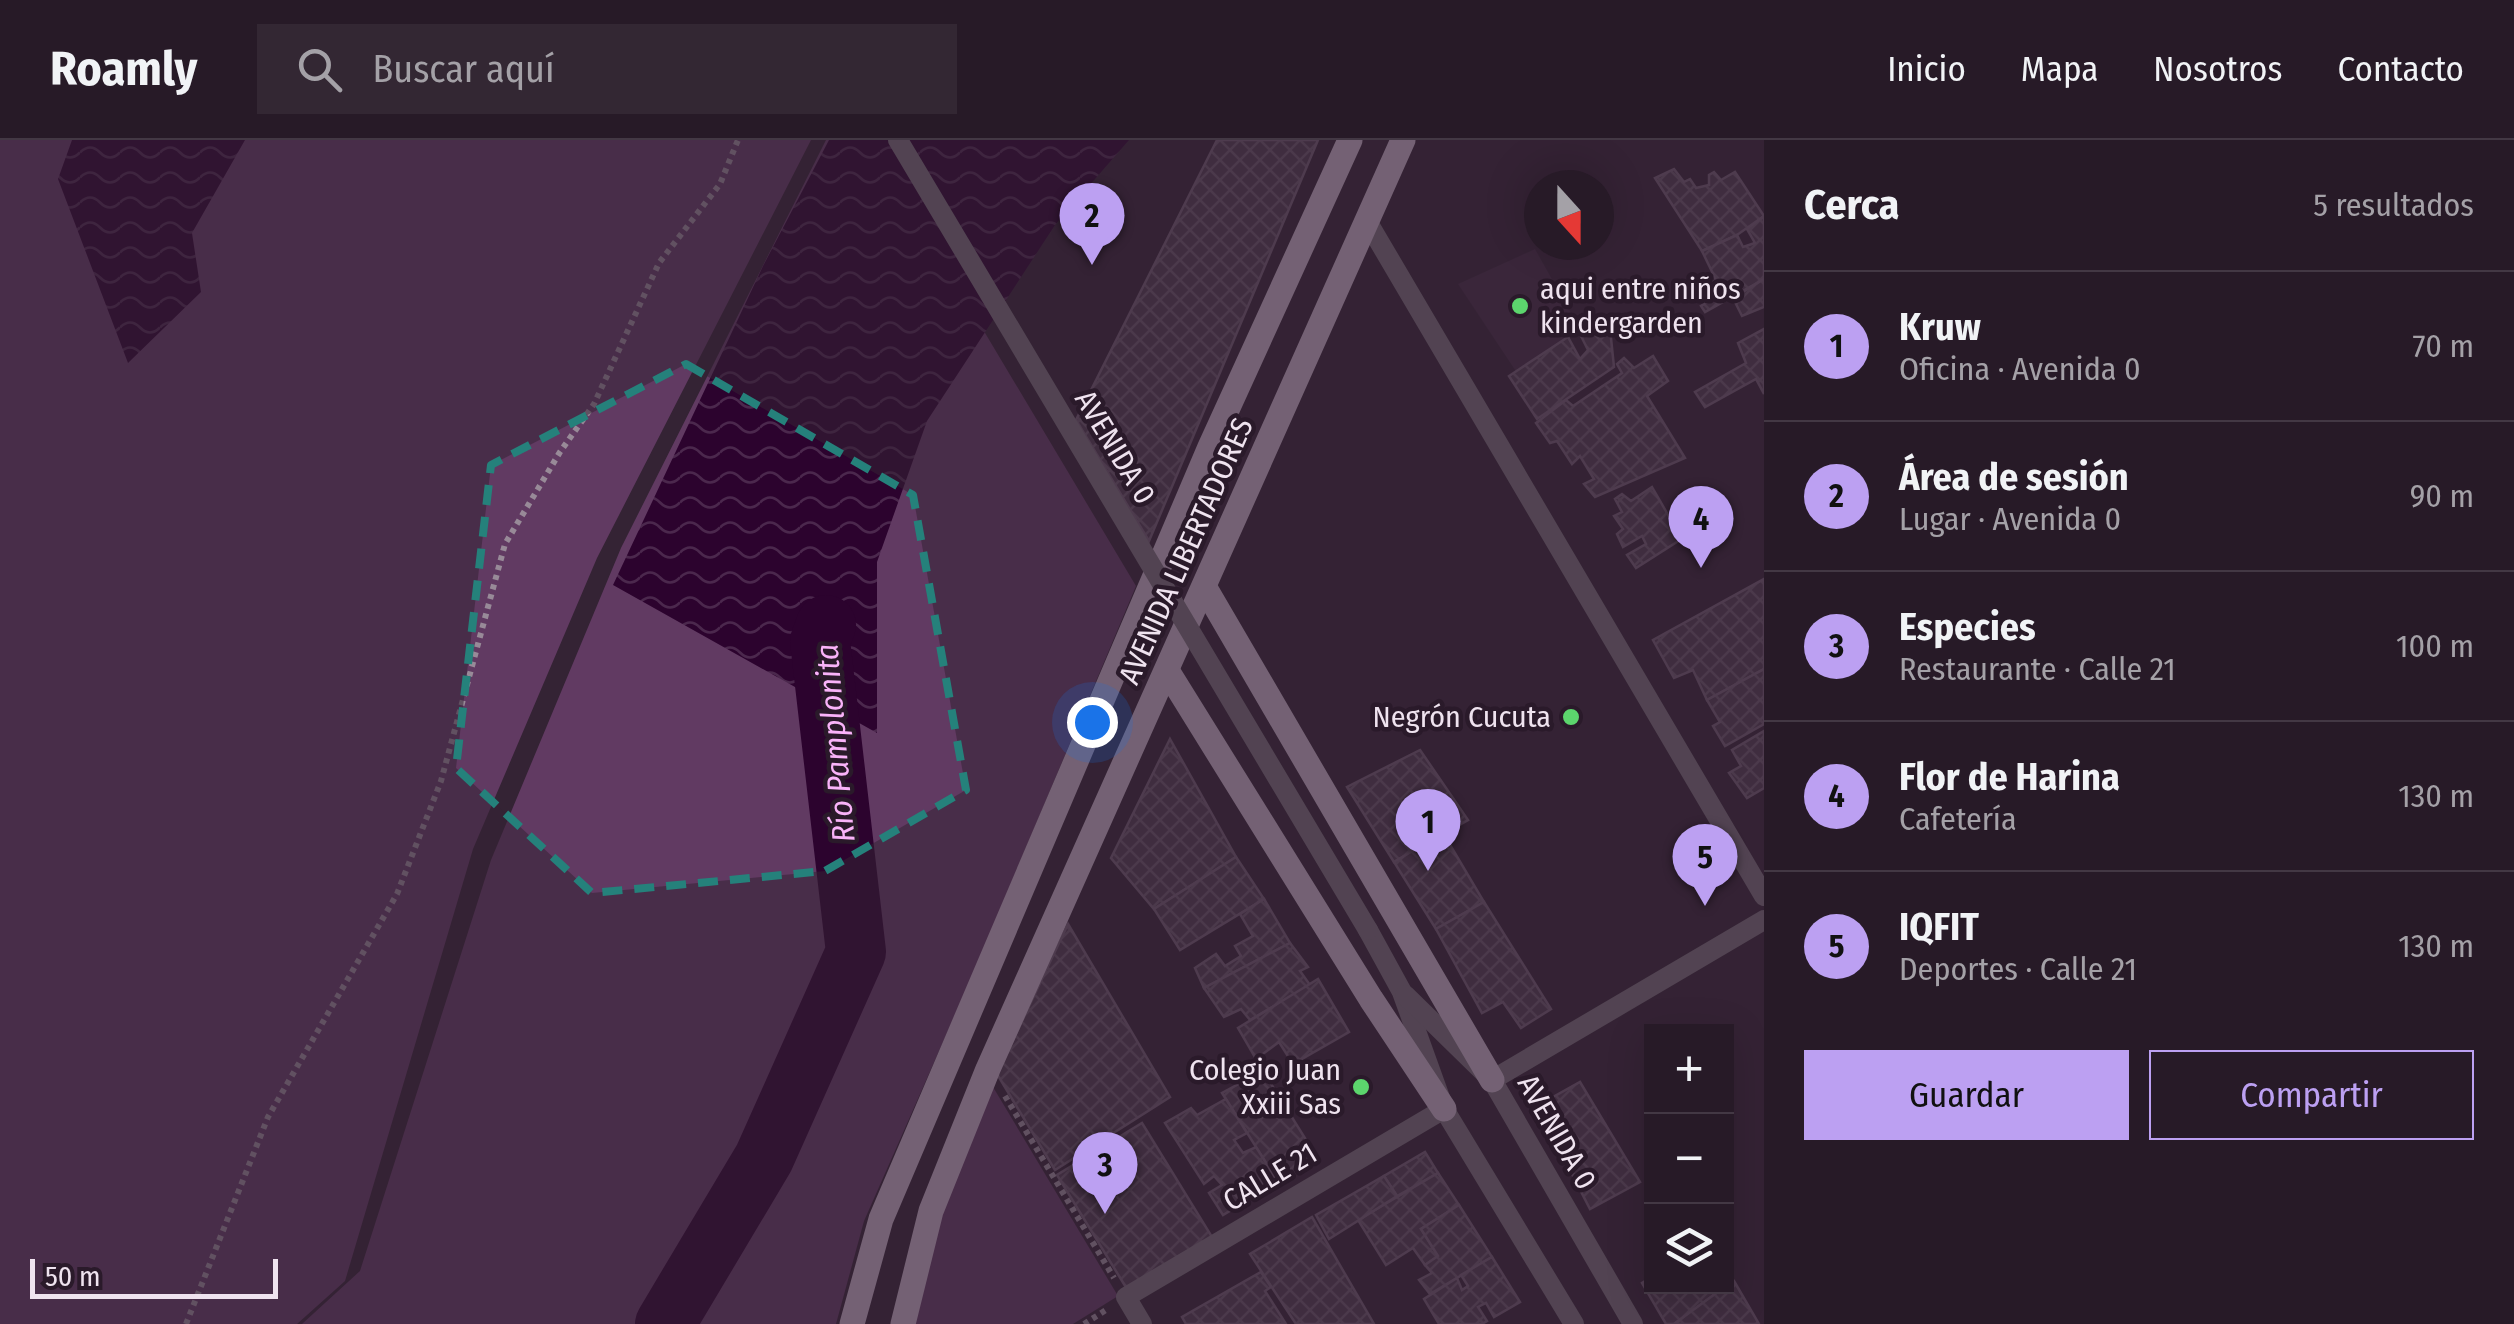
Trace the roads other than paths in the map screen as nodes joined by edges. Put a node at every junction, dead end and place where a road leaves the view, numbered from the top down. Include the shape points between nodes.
1 (898, 140) edge
2 (1350, 140) edge
3 (1404, 140) edge
4 (1367, 221) junction
5 (1205, 588) junction
6 (1168, 672) junction
7 (1764, 896) edge
8 (1764, 920) edge
9 (1402, 992) junction
10 (1492, 1080) junction
11 (1444, 1109) junction
12 (852, 1324) edge
13 (903, 1324) edge
14 (1142, 1324) edge
15 (1574, 1324) edge
16 (1632, 1324) edge

1 - 9 street, AVENIDA 0, bridge
2 - 12 main road, AVENIDA LIBERTADORES via 1202,464 888,1201
3 - 4 main road, AVENIDA LIBERTADORES
4 - 5 main road, AVENIDA LIBERTADORES
4 - 7 street
5 - 6 main road, AVENIDA LIBERTADORES
5 - 10 main road
6 - 11 main road
6 - 13 main road, AVENIDA LIBERTADORES via 988,1069 931,1211
8 - 10 street
9 - 10 street, AVENIDA 0
9 - 11 street, AVENIDA 0
10 - 16 street, AVENIDA 0
11 - 14 street, CALLE 21 via 1126,1297
11 - 15 street, AVENIDA 0

